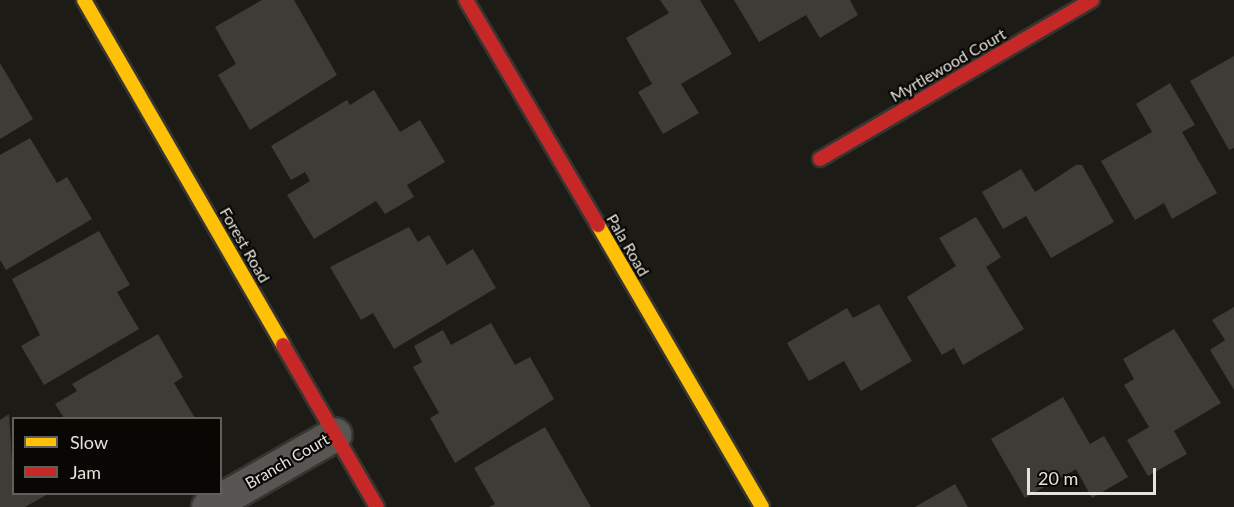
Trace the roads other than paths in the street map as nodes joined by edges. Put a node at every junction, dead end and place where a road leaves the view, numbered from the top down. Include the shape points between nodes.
1 (84, 0) edge
2 (466, 0) edge
3 (1092, 0) edge
4 (820, 159) dead end
5 (335, 434) junction
6 (208, 507) edge
7 (377, 507) edge
8 (762, 507) edge

1 - 5 street, Forest Road
2 - 8 street, Pala Road
3 - 4 street, Myrtlewood Court
5 - 6 street, Branch Court
5 - 7 street, Forest Road

